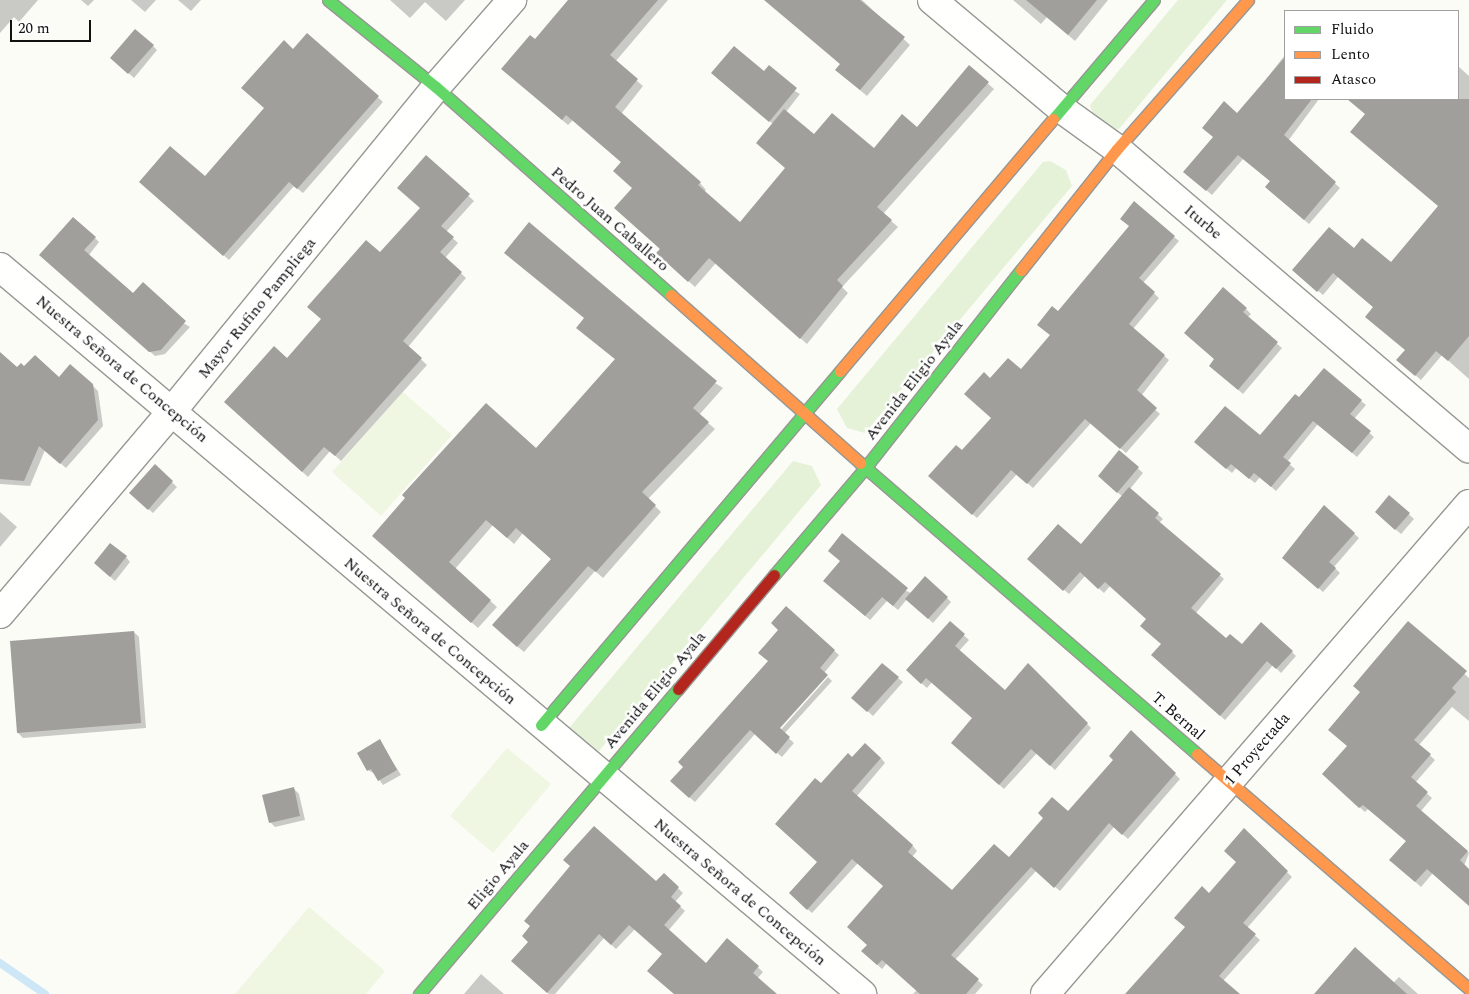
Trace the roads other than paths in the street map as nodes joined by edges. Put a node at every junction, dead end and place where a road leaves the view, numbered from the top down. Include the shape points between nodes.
1 (328, 0) edge
2 (512, 0) edge
3 (932, 0) edge
4 (1154, 0) edge
5 (1248, 0) edge
6 (436, 88) junction
7 (1063, 110) junction
8 (1117, 149) junction
9 (0, 267) edge
10 (172, 411) junction
11 (806, 413) junction
12 (1469, 449) edge
13 (865, 468) junction
14 (1469, 504) edge
15 (0, 614) edge
16 (541, 726) junction
17 (602, 777) junction
18 (1229, 781) junction
19 (1469, 989) edge
20 (419, 994) edge
21 (862, 994) edge
22 (1045, 994) edge

1 - 6 street, Pedro Juan Caballero
2 - 6 street, Mayor Rufino Pampliega
3 - 7 street, Iturbe
4 - 7 street
5 - 8 street, Avenida Eligio Ayala
6 - 10 street, Mayor Rufino Pampliega
6 - 11 street, Pedro Juan Caballero
7 - 8 street, Iturbe
7 - 11 street
8 - 12 street, Iturbe
8 - 13 street, Avenida Eligio Ayala
9 - 10 street, Nuestra Señora de Concepción
10 - 15 street, Mayor Rufino Pampliega
10 - 16 street, Nuestra Señora de Concepción
11 - 13 street, Pedro Juan Caballero
11 - 16 street
13 - 17 street, Avenida Eligio Ayala
13 - 18 street, T. Bernal
14 - 18 street, 1 Proyectada
16 - 17 street, Nuestra Señora de Concepción
17 - 20 street, Eligio Ayala
17 - 21 street, Nuestra Señora de Concepción
18 - 19 street, T. Bernal
18 - 22 street, 1 Proyectada

